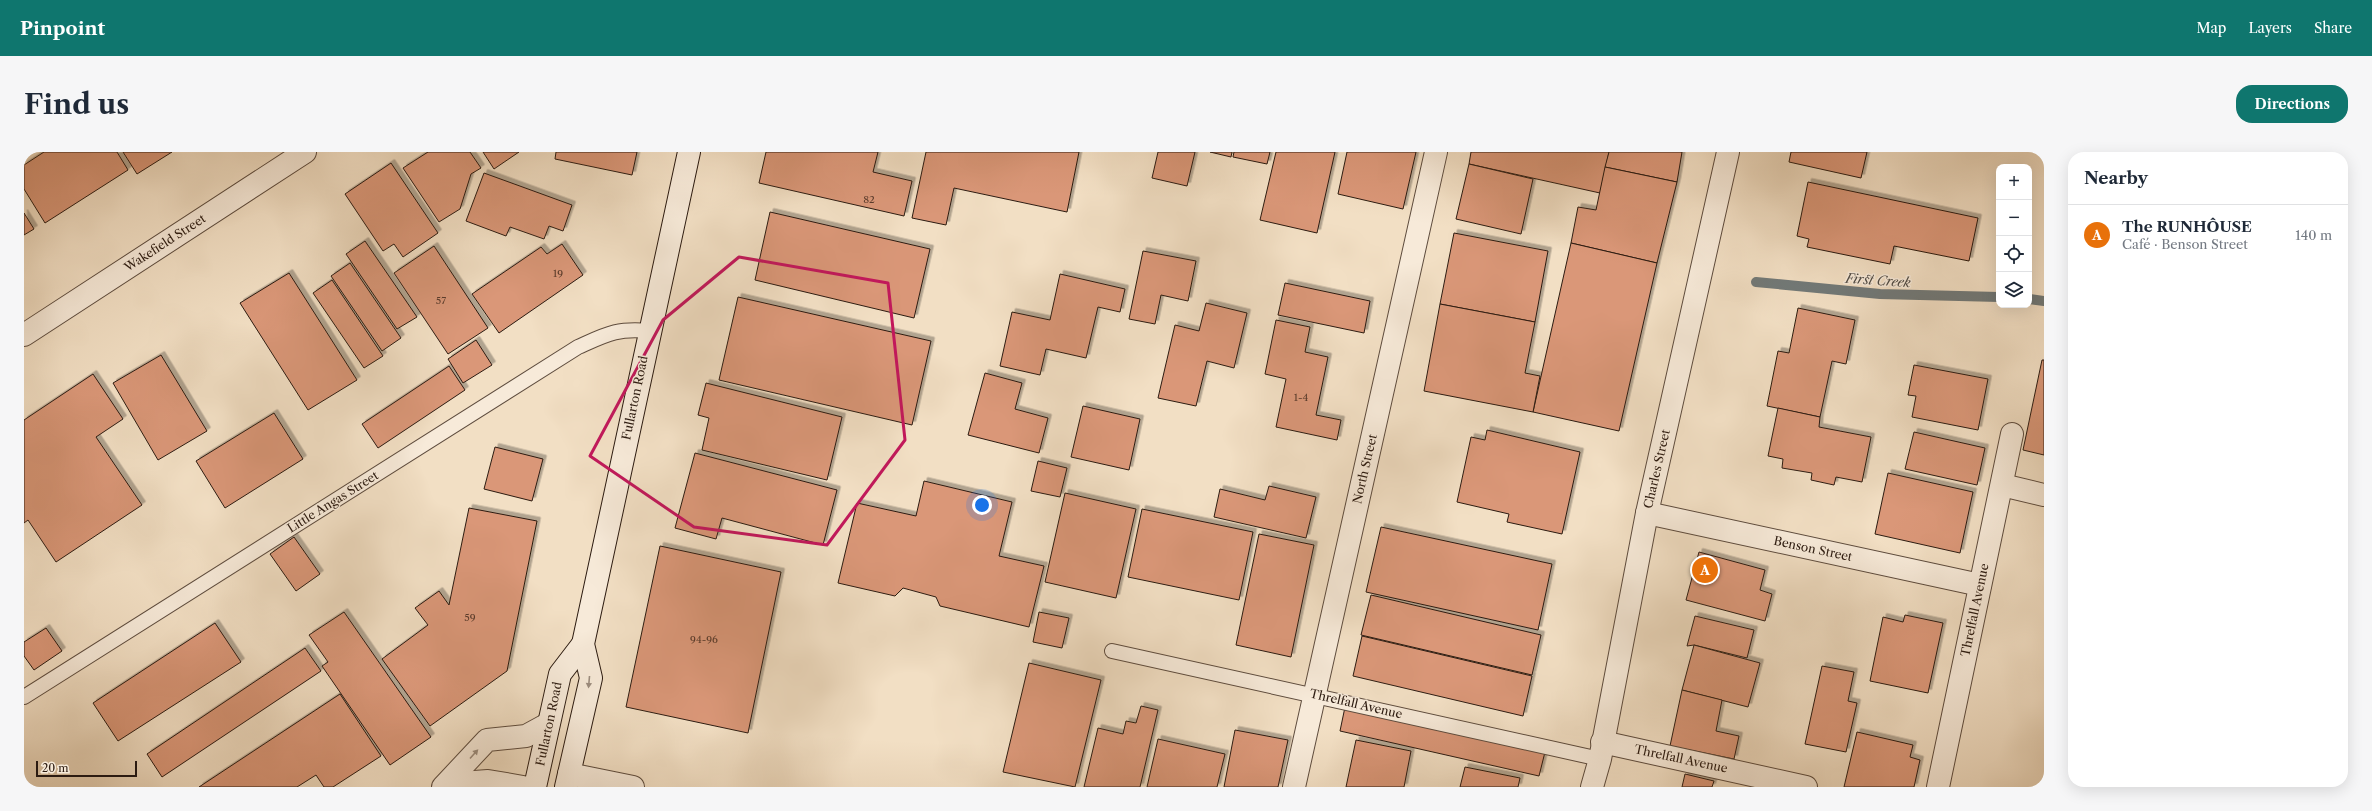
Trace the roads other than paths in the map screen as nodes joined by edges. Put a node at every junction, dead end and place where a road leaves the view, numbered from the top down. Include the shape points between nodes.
1 (306, 152) edge
2 (690, 152) edge
3 (1436, 152) edge
4 (1728, 152) edge
5 (649, 331) junction
6 (24, 335) edge
7 (2012, 434) dead end
8 (2002, 485) junction
9 (2044, 494) edge
10 (1647, 512) junction
11 (1980, 585) junction
12 (583, 644) junction
13 (1112, 651) dead end
14 (1314, 694) junction
15 (24, 697) edge
16 (548, 724) junction
17 (1601, 750) junction
18 (567, 780) edge
19 (445, 785) edge
20 (522, 787) edge
21 (535, 787) edge
22 (634, 787) edge
23 (1294, 787) edge
24 (1592, 787) edge
25 (1806, 787) edge
26 (1938, 787) edge

1 - 6 street, Wakefield Street
2 - 5 street, Fullarton Road
3 - 14 street, North Street
4 - 10 street, Charles Street
5 - 12 street, Fullarton Road
5 - 15 lane, Little Angas Street via 629,329 610,332 578,347
7 - 8 street, Threlfall Avenue
8 - 9 street
8 - 11 street, Threlfall Avenue
10 - 11 street, Benson Street
10 - 17 street, Charles Street
11 - 26 street, Threlfall Avenue
12 - 16 street, Fullarton Road via 560,674
12 -> 18 street, Fullarton Road via 591,678
13 - 14 lane, Threlfall Avenue
14 - 17 lane, Threlfall Avenue
14 - 23 street, North Street
19 -> 16 street via 487,740 526,736
16 - 21 street, Fullarton Road
17 - 24 street, Charles Street
17 - 25 street, Threlfall Avenue
18 - 22 street
19 - 20 street via 488,781

